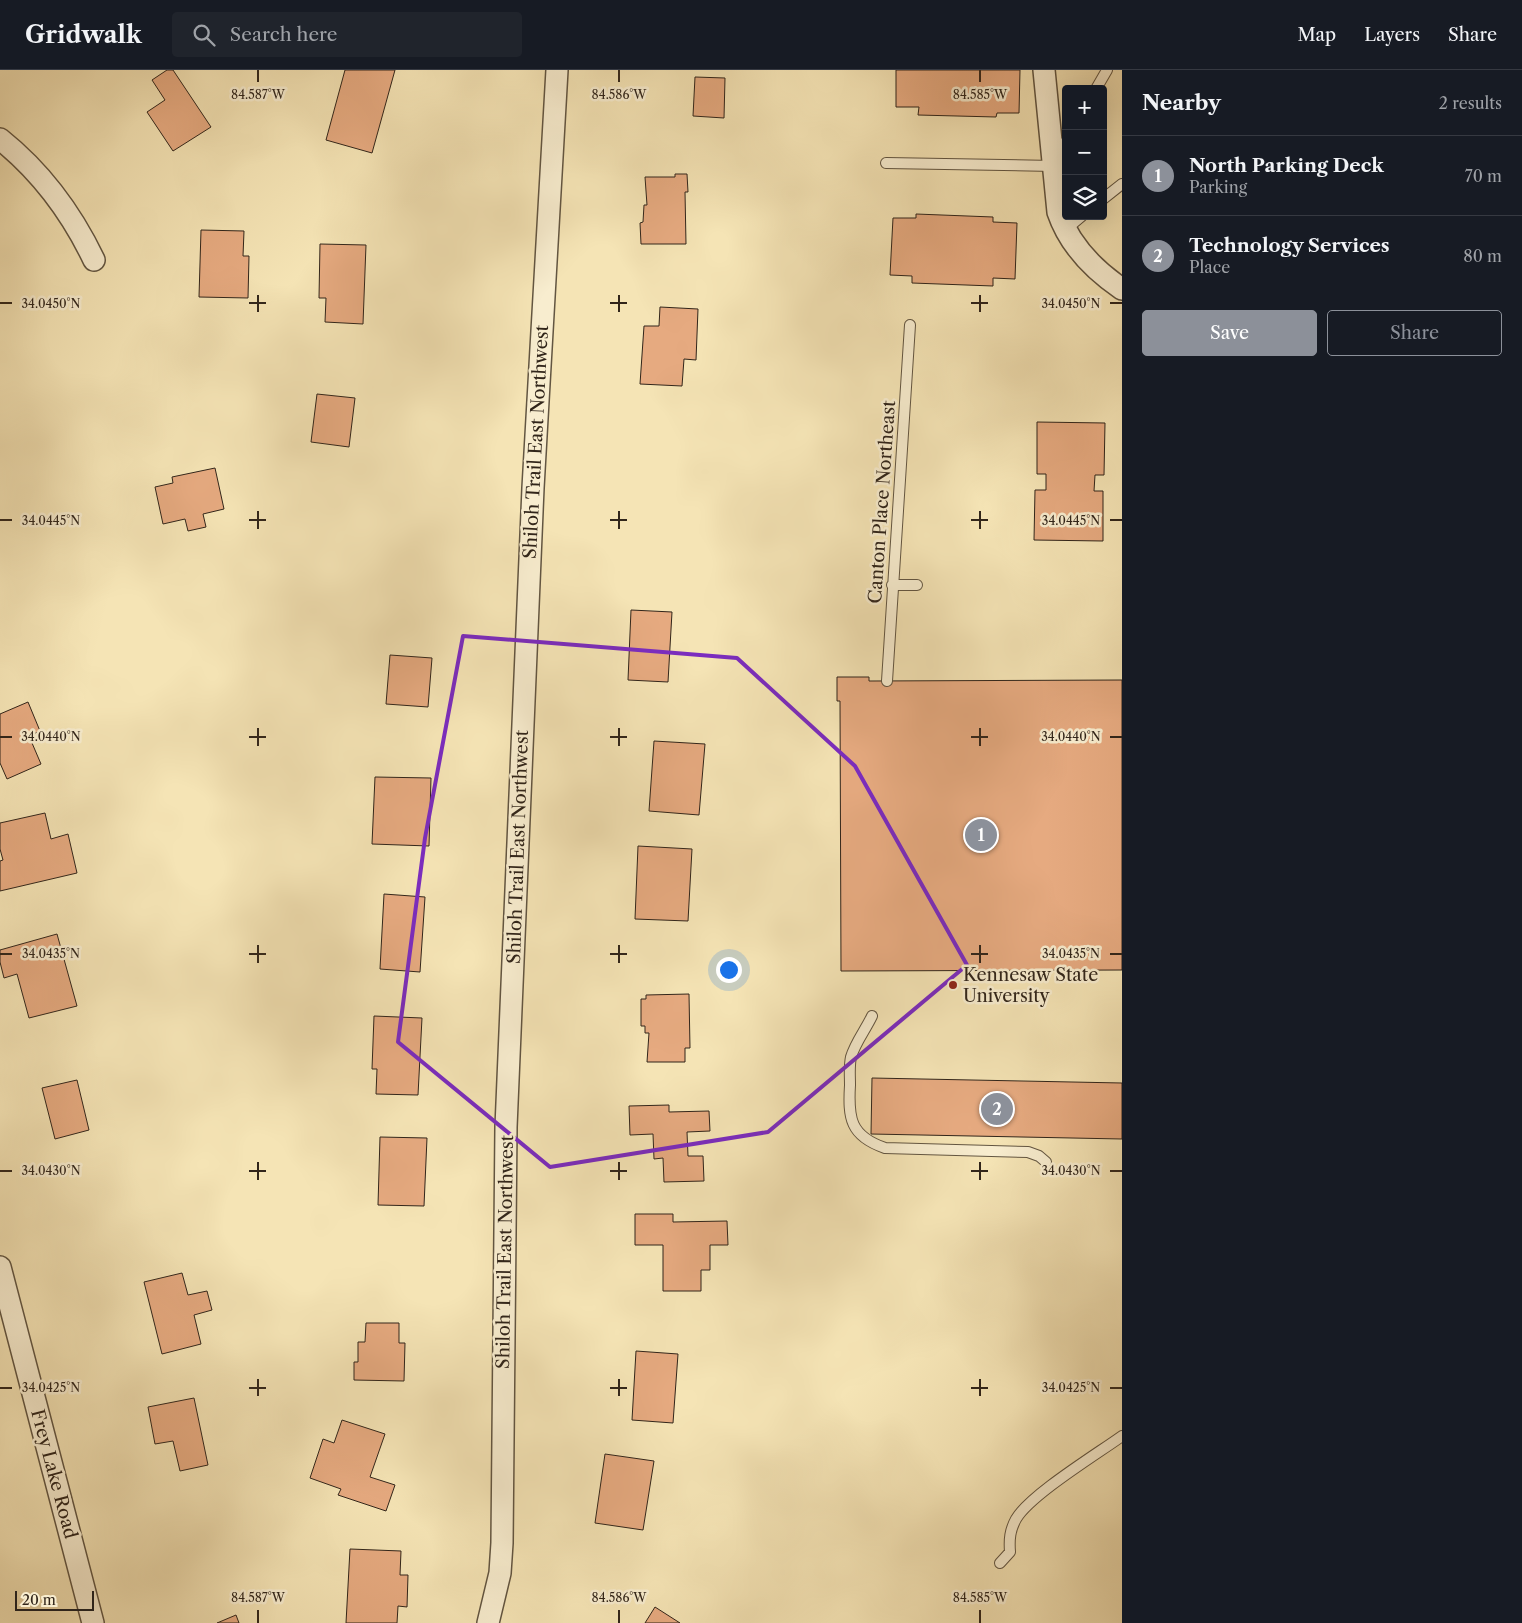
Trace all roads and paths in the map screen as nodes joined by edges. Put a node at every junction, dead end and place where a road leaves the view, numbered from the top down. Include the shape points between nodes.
1 (557, 70) edge
2 (1044, 70) edge
3 (1107, 70) edge
4 (1098, 85) edge
5 (0, 139) edge
6 (1062, 149) edge
7 (886, 163) dead end
8 (1054, 164) junction
9 (1122, 184) edge
10 (1107, 196) edge
11 (1077, 220) edge
12 (1064, 230) junction
13 (94, 260) dead end
14 (1122, 289) edge
15 (910, 325) dead end
16 (892, 585) junction
17 (917, 585) dead end
18 (887, 681) dead end
19 (872, 1016) dead end
20 (1046, 1162) dead end
21 (0, 1267) edge
22 (1122, 1436) edge
23 (1000, 1563) dead end
24 (93, 1623) edge
25 (488, 1623) edge

1 - 25 street, Shiloh Trail East Northwest via 533,488 506,1127 502,1543 500,1573
2 - 8 street
3 - 4 lane
5 - 13 street via 19,154 53,194 80,230
6 - 8 lane
7 - 8 lane
8 - 12 street via 1058,212
9 - 10 lane
11 - 12 lane
12 - 14 street via 1076,248
15 - 16 lane, Canton Place Northeast
16 - 17 lane
16 - 18 lane, Canton Place Northeast
19 - 20 lane via 852,1057 848,1110 860,1135 885,1148 1028,1152
21 - 24 street, Frey Lake Road
22 - 23 lane via 1040,1494 1017,1517 1008,1537 1010,1552

